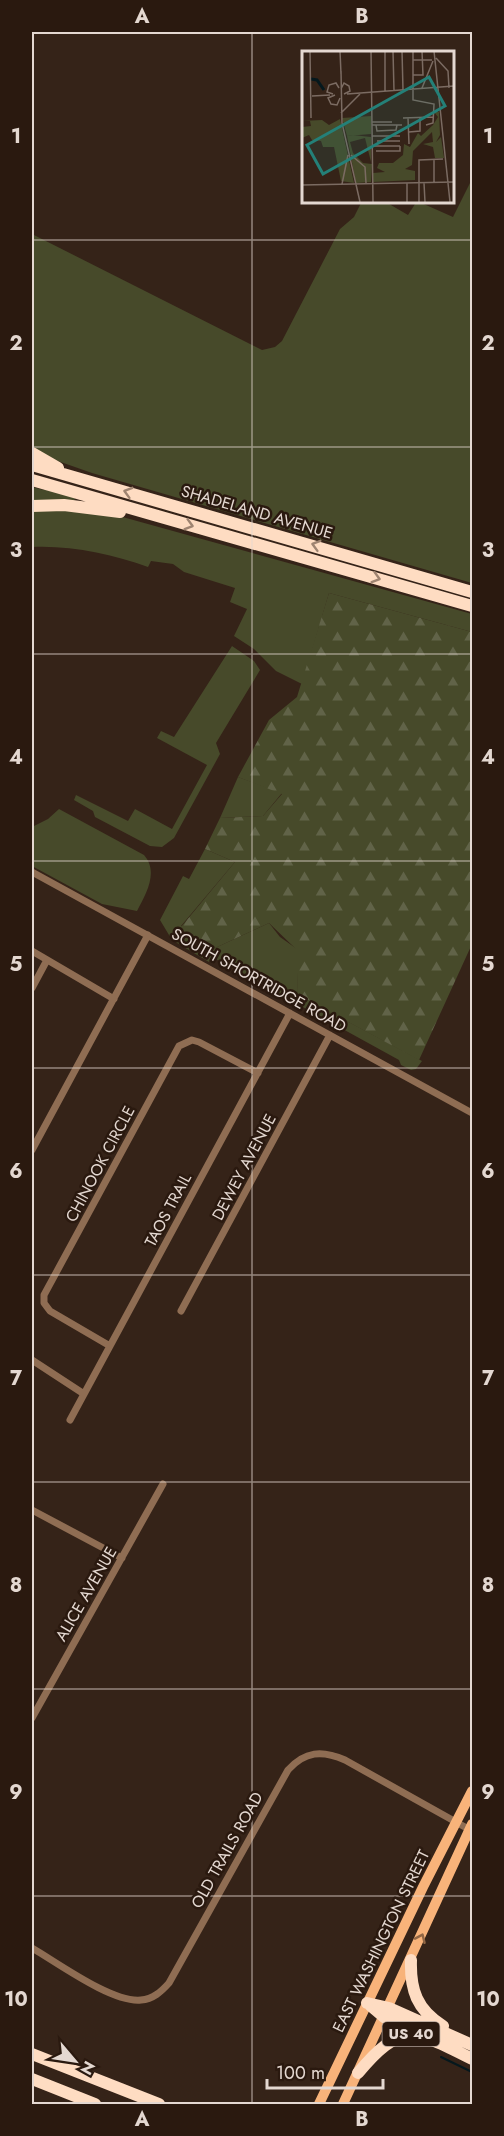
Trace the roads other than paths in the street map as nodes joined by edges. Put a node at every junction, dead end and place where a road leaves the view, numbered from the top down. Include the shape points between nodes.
1 (32, 453) edge
2 (32, 465) edge
3 (69, 475) junction
4 (32, 480) edge
5 (32, 506) edge
6 (163, 517) junction
7 (472, 592) edge
8 (472, 606) edge
9 (32, 872) edge
10 (148, 935) junction
11 (32, 951) edge
12 (46, 960) junction
13 (32, 988) edge
14 (114, 999) junction
15 (290, 1013) junction
16 (330, 1035) junction
17 (258, 1073) junction
18 (472, 1113) edge
19 (32, 1150) edge
20 (182, 1311) dead end
21 (110, 1346) junction
22 (32, 1360) edge
23 (84, 1394) junction
24 (70, 1420) dead end
25 (163, 1484) dead end
26 (32, 1510) edge
27 (122, 1558) junction
28 (32, 1713) edge
29 (472, 1791) edge
30 (467, 1827) edge
31 (32, 1948) edge
32 (411, 1960) junction
33 (367, 2003) junction
34 (387, 2012) junction
35 (425, 2036) junction
36 (472, 2045) edge
37 (32, 2054) edge
38 (472, 2059) edge
39 (358, 2073) junction
40 (32, 2079) edge
41 (95, 2104) edge
42 (159, 2104) edge
43 (320, 2104) edge
44 (343, 2104) edge

1 - 3 highway
2 - 3 highway, SHADELAND AVENUE
7 -> 3 highway, SHADELAND AVENUE
4 - 6 highway, SHADELAND AVENUE
5 - 6 highway via 82,506
6 -> 8 highway, SHADELAND AVENUE
9 - 10 street, SOUTH SHORTRIDGE ROAD
10 - 14 street
10 - 15 street, SOUTH SHORTRIDGE ROAD
11 - 12 street
12 - 13 street
12 - 14 street
14 - 19 street
15 - 16 street, SOUTH SHORTRIDGE ROAD
15 - 17 street, TAOS TRAIL
16 - 18 street, SOUTH SHORTRIDGE ROAD
16 - 20 street, DEWEY AVENUE
17 - 21 street, TAOS TRAIL
17 - 21 street, CHINOOK CIRCLE via 192,1040 179,1046 162,1077 44,1295 50,1311
21 - 23 street, TAOS TRAIL
22 - 23 street
23 - 24 street, TAOS TRAIL
25 - 27 street, ALICE AVENUE
26 - 27 street
27 - 28 street, ALICE AVENUE
29 - 30 main road, EAST WASHINGTON STREET
30 - 31 street, OLD TRAILS ROAD via 345,1760 312,1753 288,1770 169,1983 160,1992 141,2000 120,1997
32 -> 30 main road, EAST WASHINGTON STREET
30 - 33 main road, EAST WASHINGTON STREET via 432,1868
32 - 34 main road, EAST WASHINGTON STREET
32 - 36 highway via 412,1990 422,2008
33 - 34 highway
33 - 43 main road, EAST WASHINGTON STREET
34 - 35 highway
34 - 36 highway
34 - 39 main road, EAST WASHINGTON STREET
35 - 38 highway, US 40
35 - 39 highway, US 40 via 412,2034 391,2041 379,2048
37 - 42 highway
39 - 44 main road, EAST WASHINGTON STREET / US 40
40 - 41 highway

